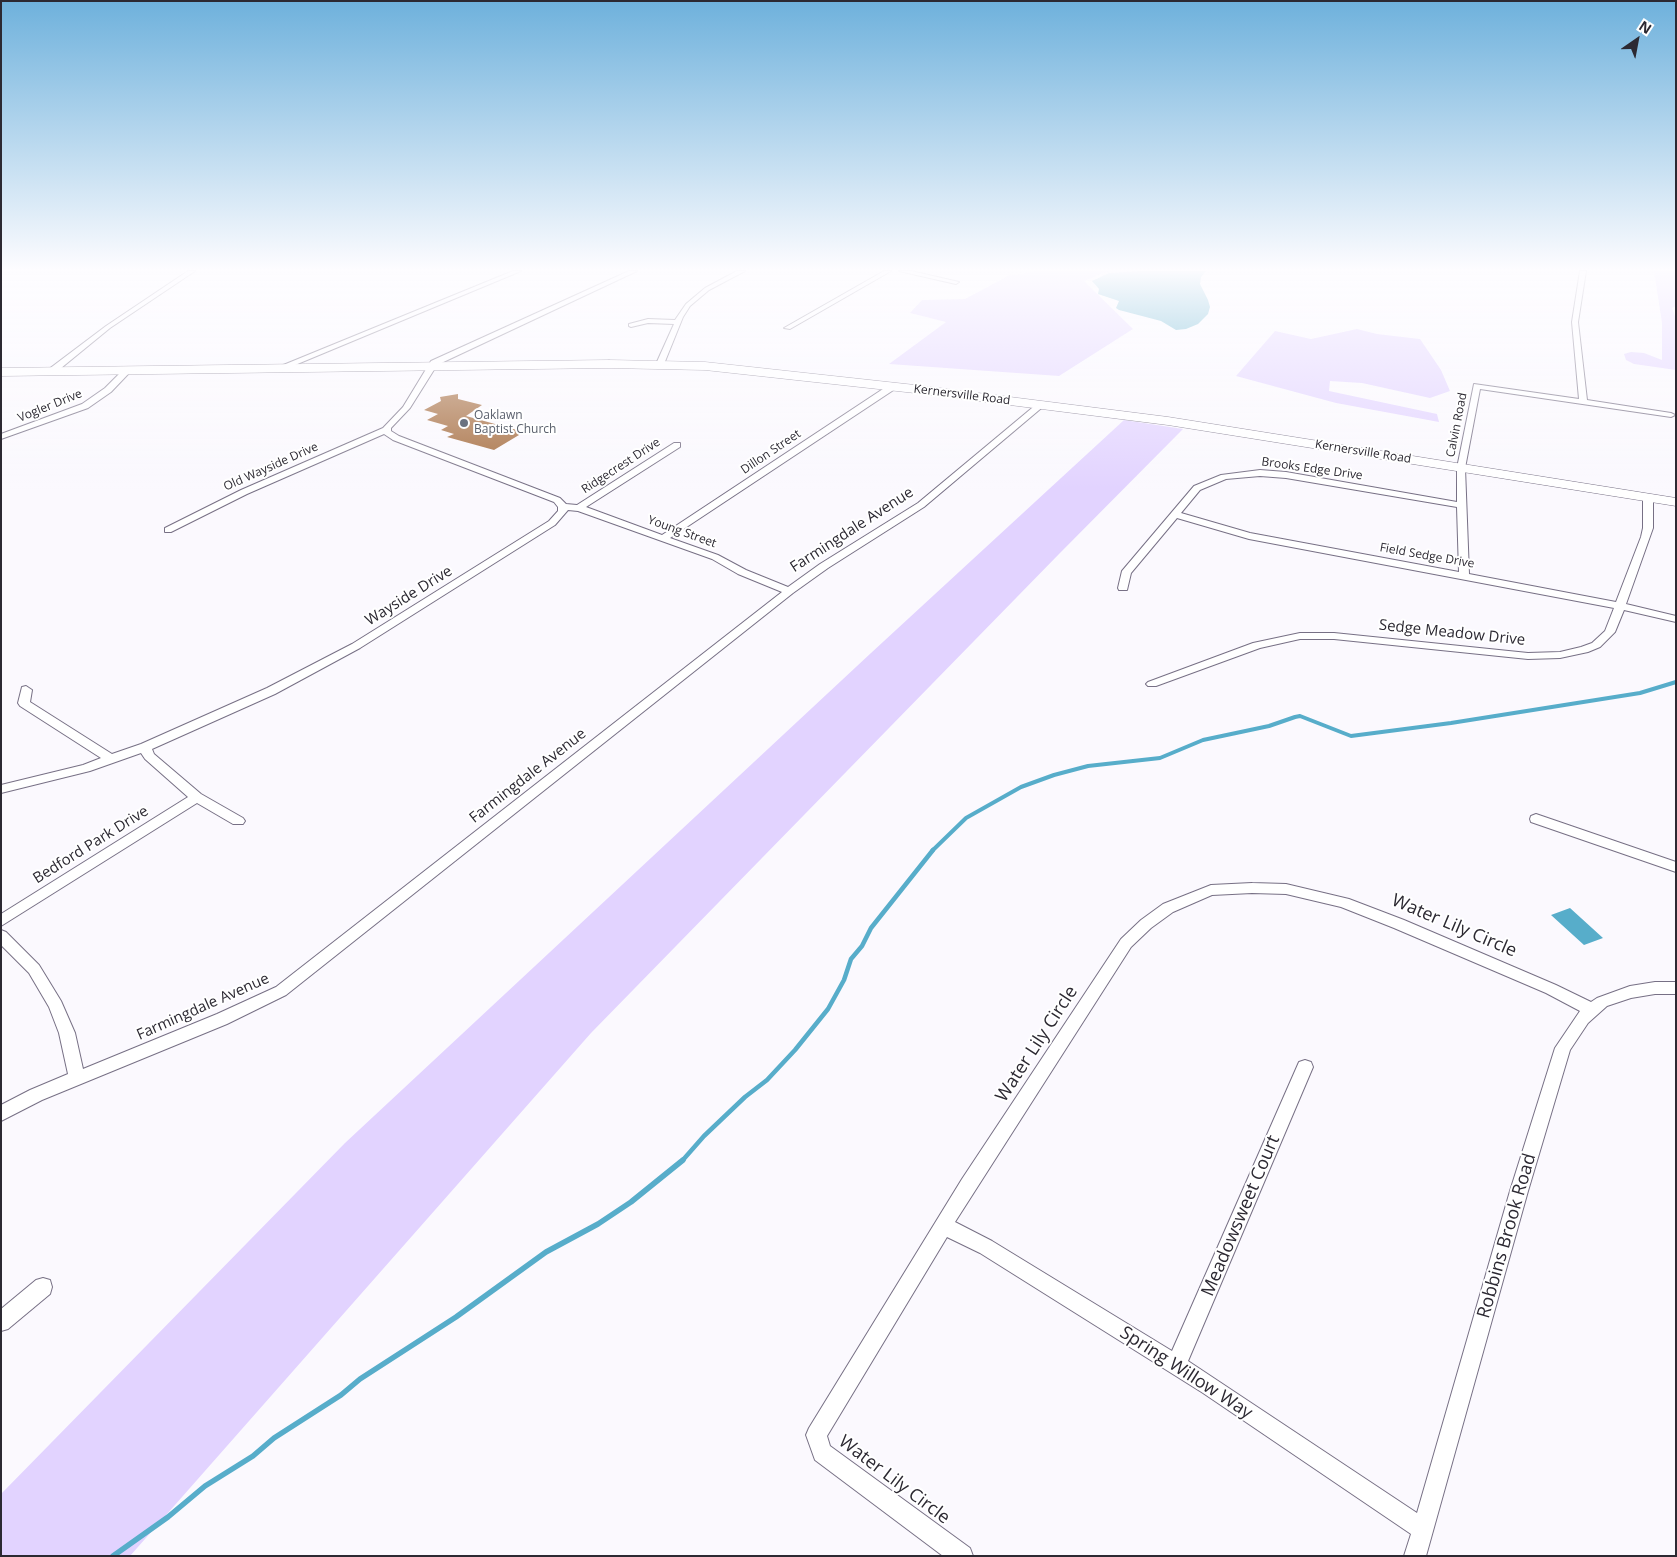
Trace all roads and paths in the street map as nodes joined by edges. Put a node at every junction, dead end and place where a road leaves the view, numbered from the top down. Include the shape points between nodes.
1 (86, 344) edge
2 (340, 344) edge
3 (476, 344) edge
4 (668, 344) edge
5 (1576, 344) edge
6 (660, 364) junction
7 (432, 366) junction
8 (280, 368) junction
9 (128, 370) junction
10 (52, 371) junction
11 (1, 372) edge
12 (892, 386) junction
13 (1583, 402) junction
14 (1041, 405) junction
15 (1671, 415) dead end
16 (386, 430) junction
17 (1, 437) edge
18 (677, 445) dead end
19 (1461, 468) junction
20 (1648, 498) junction
21 (1676, 502) edge
22 (1462, 505) junction
23 (563, 507) junction
24 (579, 508) junction
25 (1174, 514) junction
26 (168, 530) dead end
27 (663, 538) junction
28 (1464, 576) junction
29 (1123, 588) dead end
30 (789, 591) junction
31 (1620, 605) junction
32 (1676, 619) edge
33 (1152, 684) dead end
34 (26, 690) dead end
35 (144, 747) junction
36 (111, 759) junction
37 (1, 789) edge
38 (197, 797) junction
39 (1536, 819) dead end
40 (238, 821) dead end
41 (1676, 867) edge
42 (1, 921) edge
43 (1, 936) edge
44 (1676, 988) edge
45 (1592, 1010) junction
46 (1305, 1067) dead end
47 (77, 1078) junction
48 (1, 1114) edge
49 (944, 1226) junction
50 (43, 1286) dead end
51 (1, 1322) edge
52 (1176, 1365) junction
53 (1422, 1530) junction
54 (962, 1556) edge
55 (1414, 1556) edge

1 - 10 street
2 - 8 street
3 - 7 street
4 - 6 street
5 - 13 street
6 - 7 main road, Kernersville Road
6 - 12 main road, Kernersville Road via 755,370
7 - 8 main road, Kernersville Road
7 - 16 street via 406,408
8 - 9 main road, Kernersville Road
9 - 10 main road, Kernersville Road
9 - 17 street, Vogler Drive via 85,406
10 - 11 main road, Kernersville Road
12 - 14 main road, Kernersville Road
12 - 27 street, Dillon Street
13 - 15 street
13 - 19 street, Calvin Road via 1477,386
14 - 19 main road, Kernersville Road via 1168,421
14 - 30 street, Farmingdale Avenue via 921,505
16 - 23 street via 396,438 545,494
16 - 26 street, Old Wayside Drive via 244,492
18 - 24 street, Ridgecrest Drive
19 - 20 main road, Kernersville Road
19 - 22 street, Calvin Road
20 - 21 main road, Kernersville Road
20 - 31 street, Sedge Meadow Drive via 1646,538
22 - 25 street, Brooks Edge Drive via 1286,475 1253,473 1205,483
22 - 28 street, Calvin Road
23 - 24 street, Young Street
23 - 35 street, Wayside Drive via 559,518 545,529 356,646 271,691
24 - 27 street, Young Street
25 - 28 street, Field Sedge Drive via 1249,536
25 - 29 street, Brooks Edge Drive via 1126,573
27 - 30 street, Young Street via 715,557
28 - 31 street, Field Sedge Drive
30 - 47 street, Farmingdale Avenue via 281,991 222,1019
31 - 32 street, Field Sedge Drive
31 - 33 street, Sedge Meadow Drive via 1604,639 1573,653 1528,656 1334,636 1300,636 1264,643
34 - 36 street via 24,703
35 - 36 street, Wayside Drive
35 - 38 street via 161,768
36 - 37 street, Wayside Drive
38 - 40 street
38 - 42 street, Bedford Park Drive
39 - 41 street
43 - 47 street via 34,969 56,1005 67,1033
44 - 45 street, Robbins Brook Road via 1630,992 1602,1002
45 - 49 street, Water Lily Circle via 1491,962 1344,903 1286,889 1211,890 1168,908 1126,943
45 - 53 street, Robbins Brook Road via 1563,1048
46 - 52 street, Meadowsweet Court
47 - 48 street, Farmingdale Avenue
49 - 52 street, Spring Willow Way via 986,1247
49 - 54 street, Water Lily Circle via 816,1434 822,1453
50 - 51 street
52 - 53 street, Spring Willow Way
53 - 55 street, Robbins Brook Road

